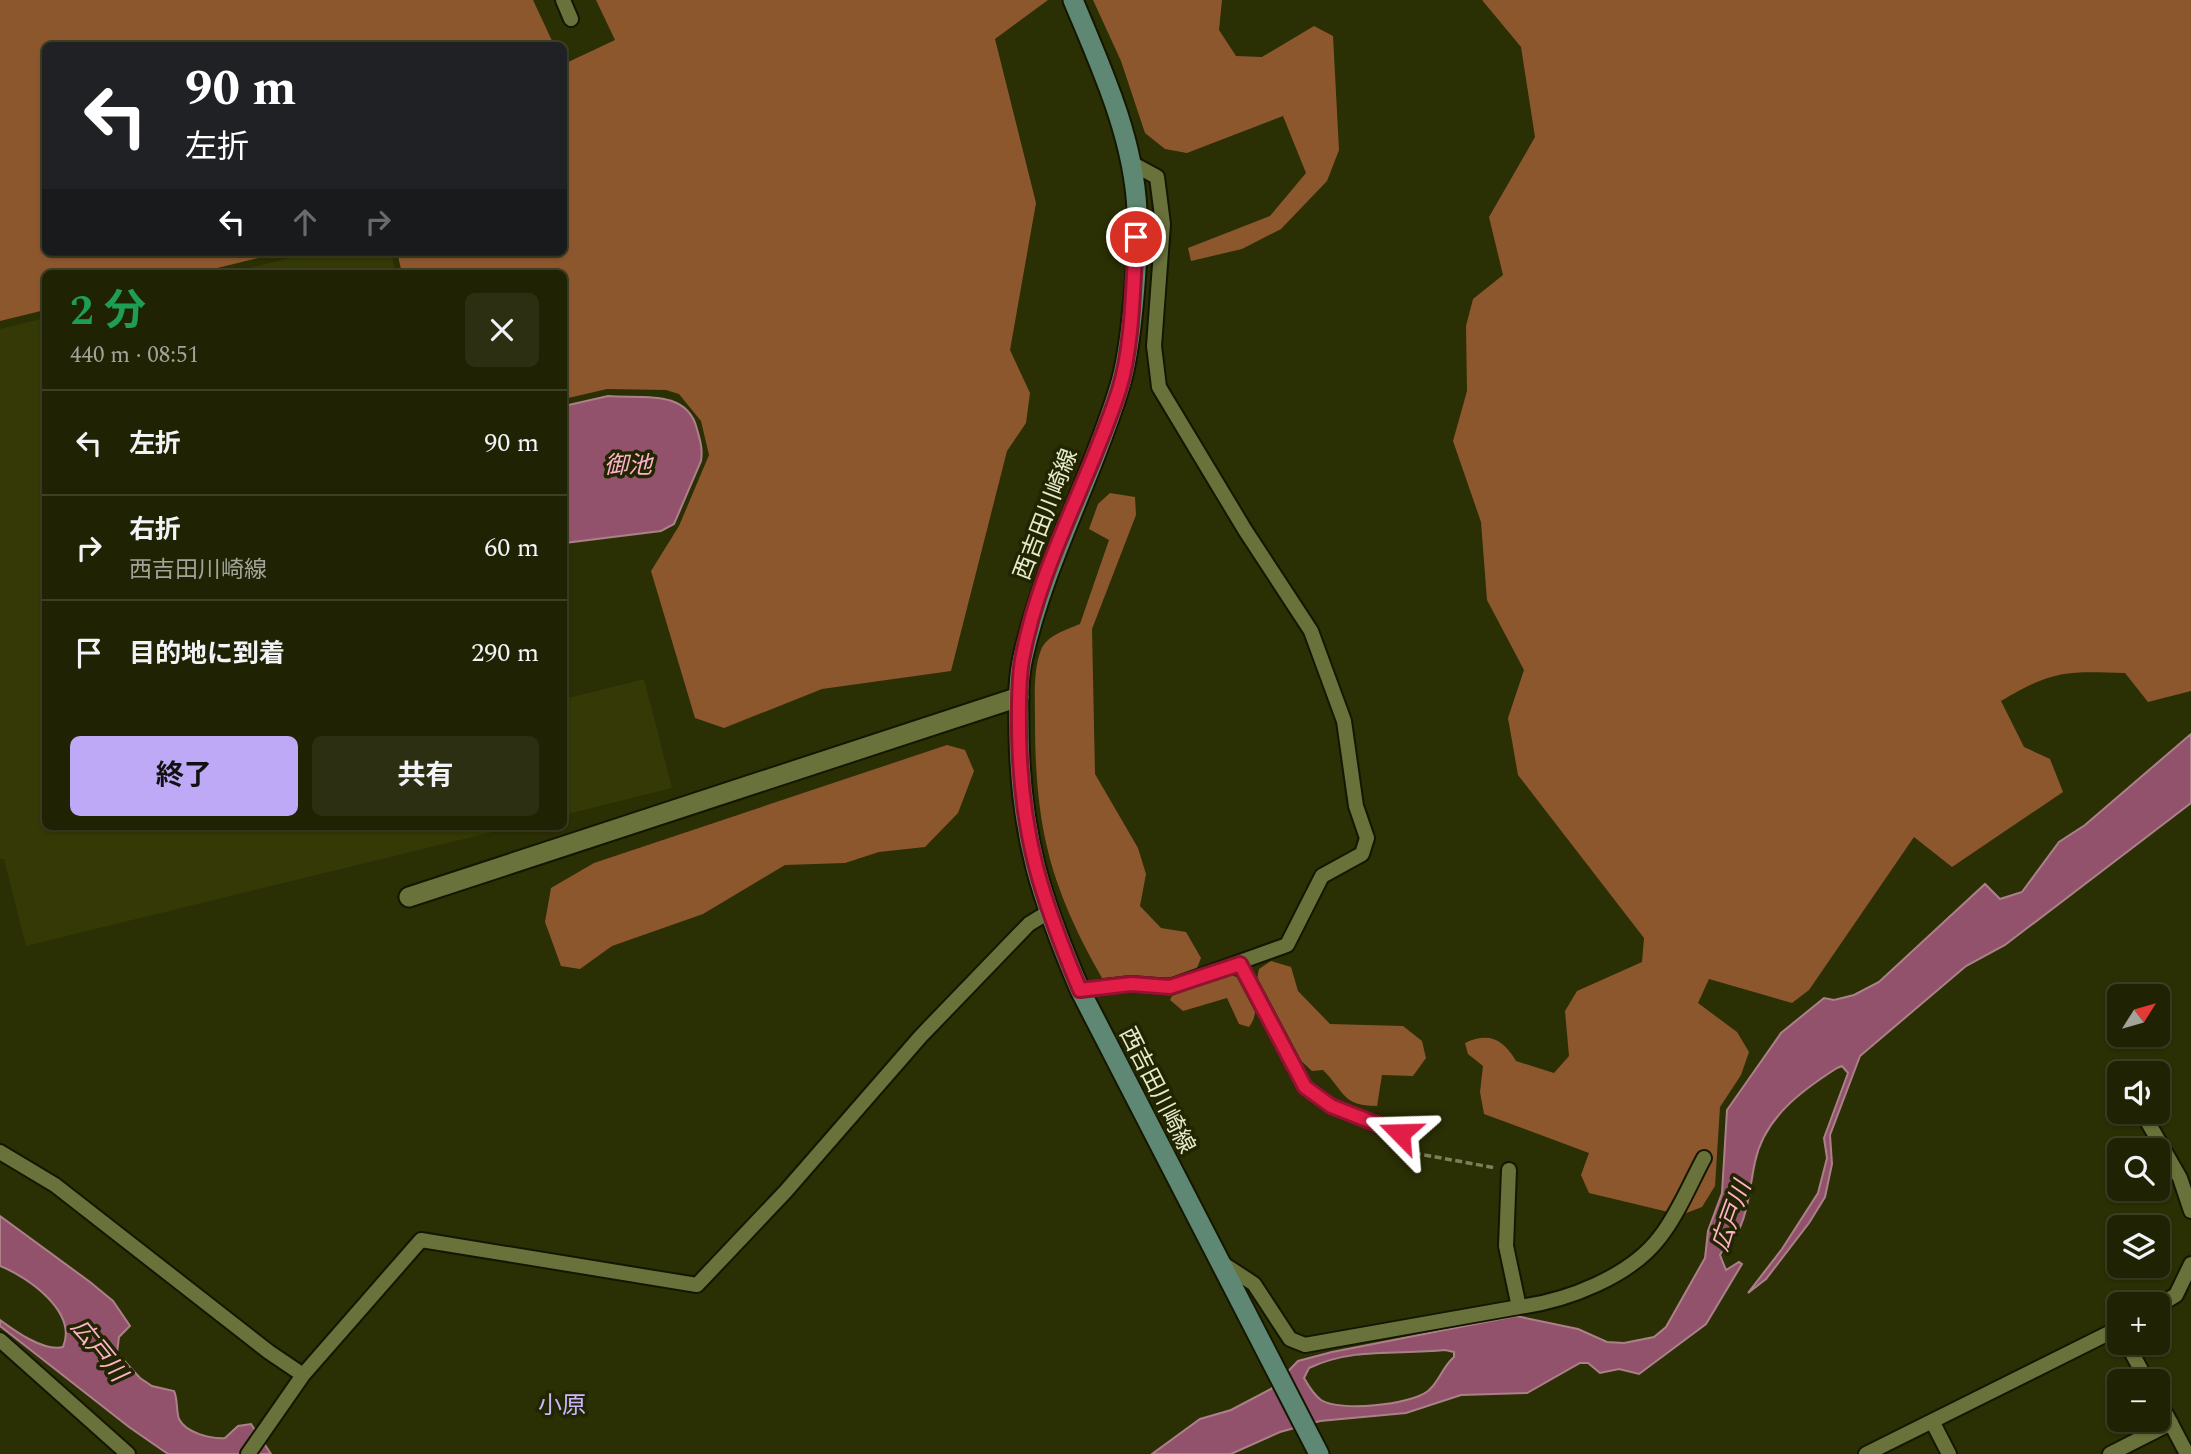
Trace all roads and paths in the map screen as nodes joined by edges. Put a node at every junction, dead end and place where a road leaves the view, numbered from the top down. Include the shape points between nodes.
1 (563, 0) edge
2 (1073, 0) edge
3 (571, 19) dead end
4 (1133, 164) junction
5 (1019, 697) junction
6 (409, 897) dead end
7 (1047, 913) junction
8 (1240, 964) junction
9 (1080, 990) junction
10 (2149, 1124) edge
11 (1400, 1133) joint
12 (0, 1152) edge
13 (1704, 1157) dead end
14 (1509, 1170) joint
15 (2191, 1211) edge
16 (1220, 1262) junction
17 (2191, 1264) edge
18 (2170, 1299) edge
19 (1519, 1307) junction
20 (2107, 1335) edge
21 (0, 1340) edge
22 (303, 1375) junction
23 (1932, 1420) junction
24 (2171, 1423) joint
25 (128, 1454) edge
26 (248, 1454) edge
27 (1319, 1454) edge
28 (1866, 1454) edge
29 (1950, 1454) edge
30 (2110, 1454) edge
31 (2188, 1454) edge

1 - 3 street
2 - 4 main road, 西吉田川崎線 via 1103,70
4 - 5 main road, 西吉田川崎線 via 1138,213 1132,308 1120,387 1039,601 1022,660
4 - 8 street via 1157,177 1163,225 1154,346 1158,387 1311,631 1344,721 1356,806 1367,838 1362,854 1322,876 1287,945
5 - 6 street
5 - 7 main road, 西吉田川崎線 via 1021,802
7 - 9 main road, 西吉田川崎線
7 - 22 street via 1029,923 921,1036 697,1285 421,1240
8 - 9 street via 1170,987 1131,984
8 - 11 street via 1305,1087 1331,1106
9 - 16 main road, 西吉田川崎線
10 - 15 street via 2180,1178
11 - 14 path via 1401,1145 1419,1154
12 - 22 street via 55,1185
13 - 19 street via 1663,1233 1640,1257 1573,1295
14 - 19 street via 1506,1246
16 - 19 street via 1254,1284 1290,1339 1305,1345
16 - 27 main road, 西吉田川崎線
17 - 18 street
20 - 23 street
21 - 25 street
22 - 26 street
23 - 28 street
23 - 29 street
24 - 30 street
24 - 31 street

